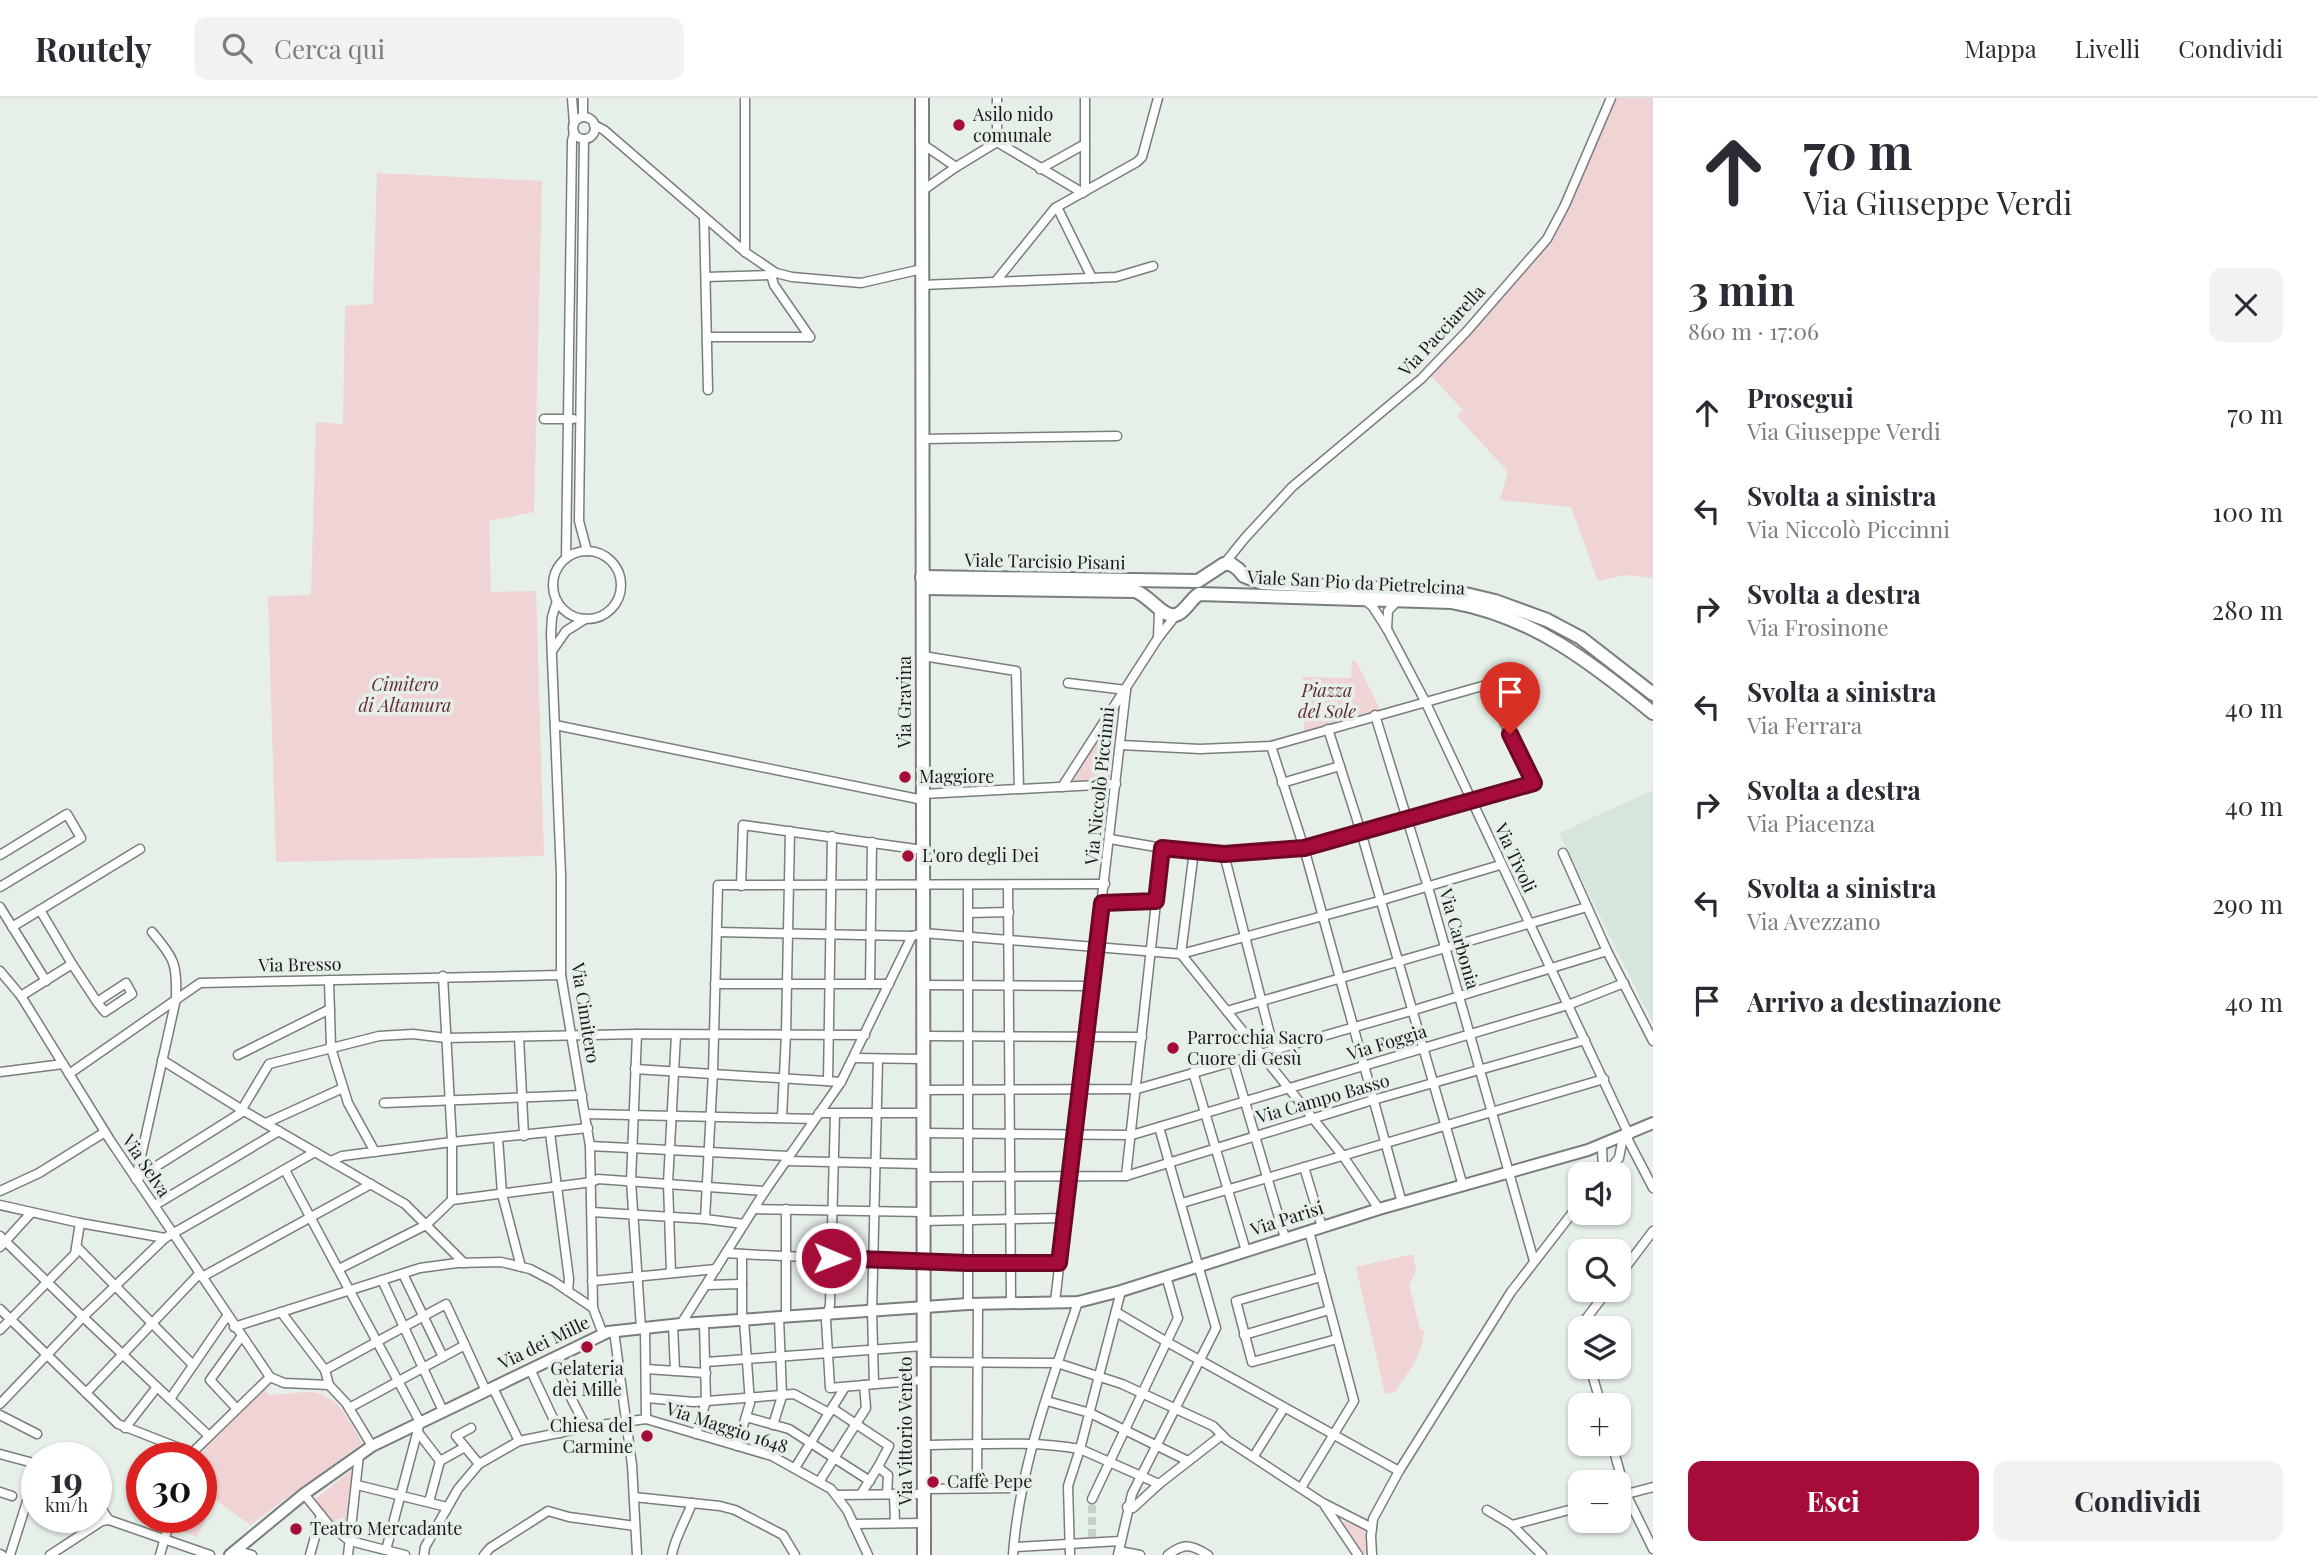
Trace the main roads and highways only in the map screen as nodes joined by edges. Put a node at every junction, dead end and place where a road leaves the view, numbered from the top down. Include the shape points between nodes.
1 (922, 98) edge
2 (1224, 564) joint
3 (1241, 572) junction
4 (1167, 581) junction
5 (923, 582) junction
6 (1236, 595) junction
7 (1157, 607) junction
8 (1176, 615) joint
9 (1653, 694) edge
10 (1653, 713) edge
11 (923, 1307) joint
12 (924, 1555) edge

1 - 5 main road, Via Gravina
2 - 3 main road, Viale San Pio da Pietrelcina
2 - 4 main road, Viale Tarcisio Pisani via 1199,580
3 - 6 main road via 1243,586
3 - 9 main road, Viale San Pio da Pietrelcina via 1262,583 1457,592 1495,601 1581,638
4 - 5 main road, Viale Tarcisio Pisani
4 - 7 main road via 1156,590
5 - 7 main road, Viale Tarcisio Pisani via 1135,591
5 - 11 main road, Via Gravina via 923,885 917,934 923,985
6 - 8 main road, Viale San Pio da Pietrelcina via 1199,594
6 - 10 main road, Viale San Pio da Pietrelcina via 1476,606 1532,628 1582,656
7 - 8 main road, Viale Tarcisio Pisani
11 - 12 main road, Via Vittorio Veneto

